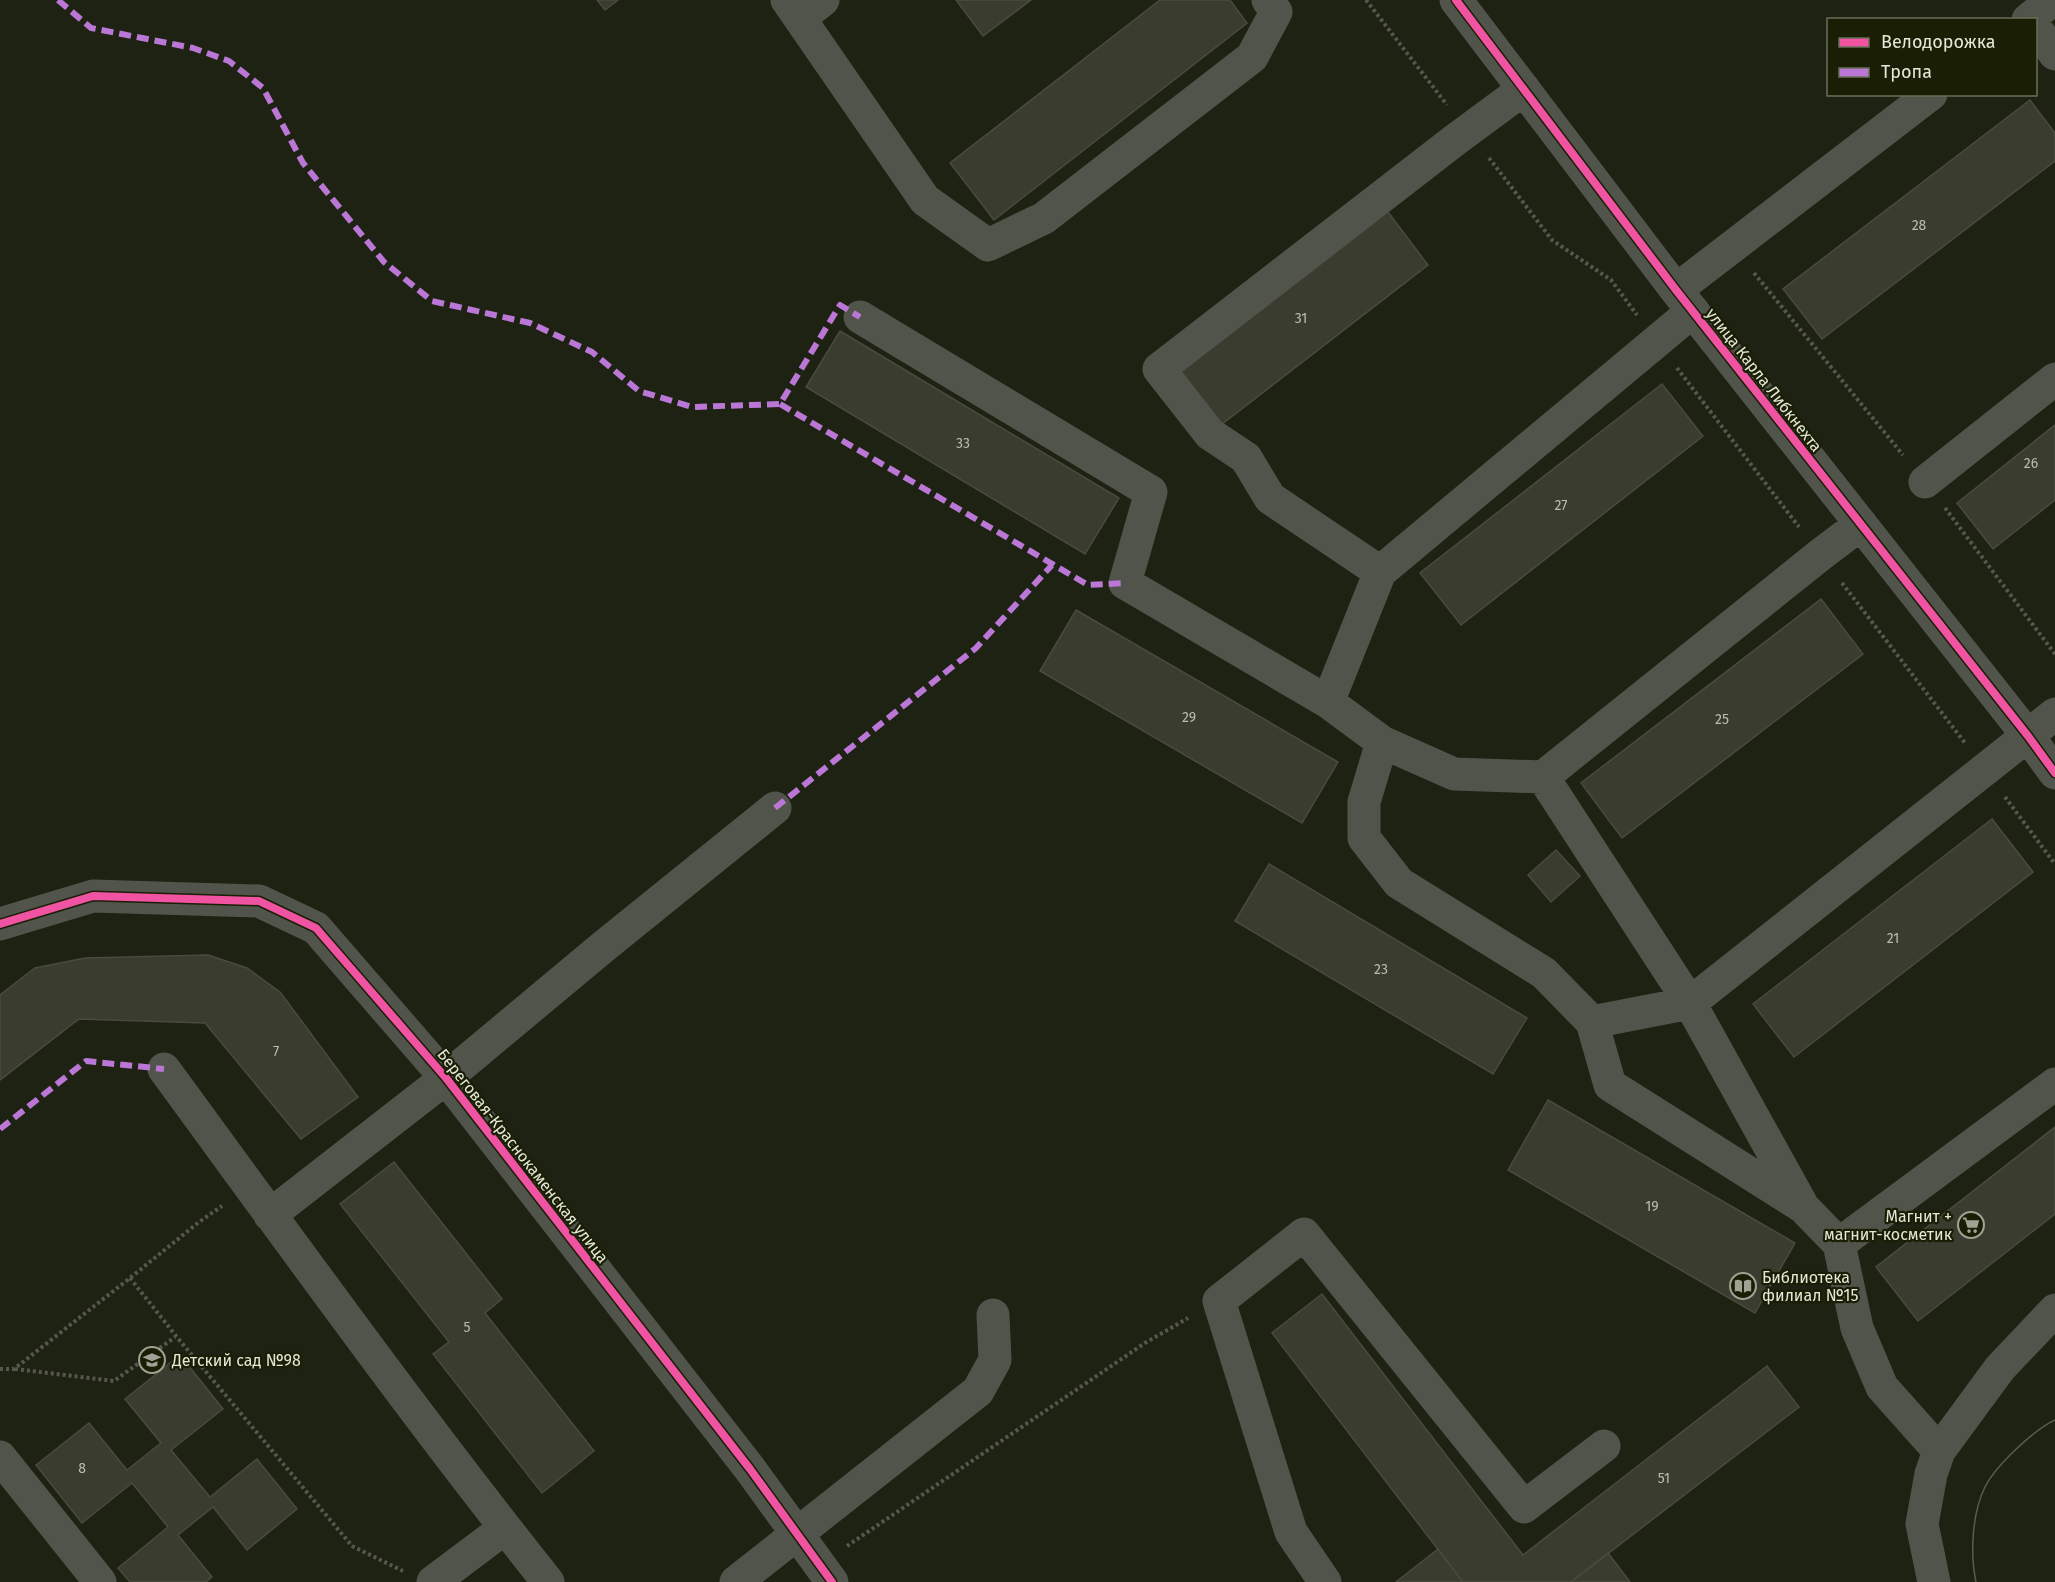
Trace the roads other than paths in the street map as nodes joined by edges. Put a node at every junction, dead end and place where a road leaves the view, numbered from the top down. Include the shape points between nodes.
1 (1268, 0) edge
2 (1456, 0) edge
3 (2052, 0) edge
4 (803, 6) edge
5 (2029, 18) edge
6 (2037, 30) edge
7 (2055, 54) edge
8 (1524, 89) junction
9 (1927, 96) edge
10 (1685, 300) junction
11 (860, 317) dead end
12 (2055, 379) edge
13 (1925, 482) road end
14 (1861, 524) junction
15 (1380, 572) junction
16 (1328, 702) junction
17 (2055, 714) edge
18 (2028, 736) junction
19 (1382, 741) junction
20 (2055, 773) edge
21 (1543, 777) junction
22 (775, 808) dead end
23 (0, 924) edge
24 (1690, 1003) junction
25 (1592, 1022) junction
26 (164, 1069) dead end
27 (446, 1078) junction
28 (2055, 1084) edge
29 (1803, 1207) junction
30 (270, 1215) junction
31 (1839, 1244) junction
32 (2055, 1310) edge
33 (993, 1315) dead end
34 (1604, 1446) dead end
35 (1939, 1451) junction
36 (0, 1457) edge
37 (505, 1528) junction
38 (798, 1534) junction
39 (826, 1573) edge
40 (419, 1577) edge
41 (100, 1582) edge
42 (548, 1582) edge
43 (736, 1582) edge
44 (1325, 1582) edge
45 (1934, 1582) edge

1 - 4 street via 1276,12 1252,57 1044,218 988,245 925,200 869,121
2 - 8 street, улица Карла Либкнехта
3 - 5 street
6 - 7 street
8 - 10 street, улица Карла Либкнехта
8 - 15 street via 1159,369 1210,434 1246,458 1270,498
9 - 10 street via 1732,247
10 - 14 street, улица Карла Либкнехта
10 - 15 street via 1656,341
11 - 16 street via 1151,492 1125,583
12 - 13 street
14 - 18 street, улица Карла Либкнехта
14 - 21 street
15 - 16 street
16 - 19 street
17 - 18 street
18 - 20 street, улица Карла Либкнехта
18 - 24 street
19 - 21 street via 1454,774
19 - 25 street via 1364,802 1364,838 1399,883 1544,973
21 - 24 street
22 - 27 street via 610,955
23 - 27 street, Береговая-Краснокаменская улица via 93,896 259,901 316,928
24 - 25 street
24 - 29 street
25 - 29 street via 1610,1085
26 - 30 street
27 - 30 street
27 - 38 street, Береговая-Краснокаменская улица
28 - 31 street
29 - 31 street
30 - 37 street
31 - 35 street via 1857,1328 1882,1387
32 - 35 street via 2000,1368
33 - 38 street via 995,1360 978,1391
34 - 44 street via 1524,1507 1304,1234 1219,1301 1291,1532
35 - 45 street via 1922,1524
36 - 41 street
37 - 40 street
37 - 42 street
38 - 39 street, Береговая-Краснокаменская улица
38 - 43 street

